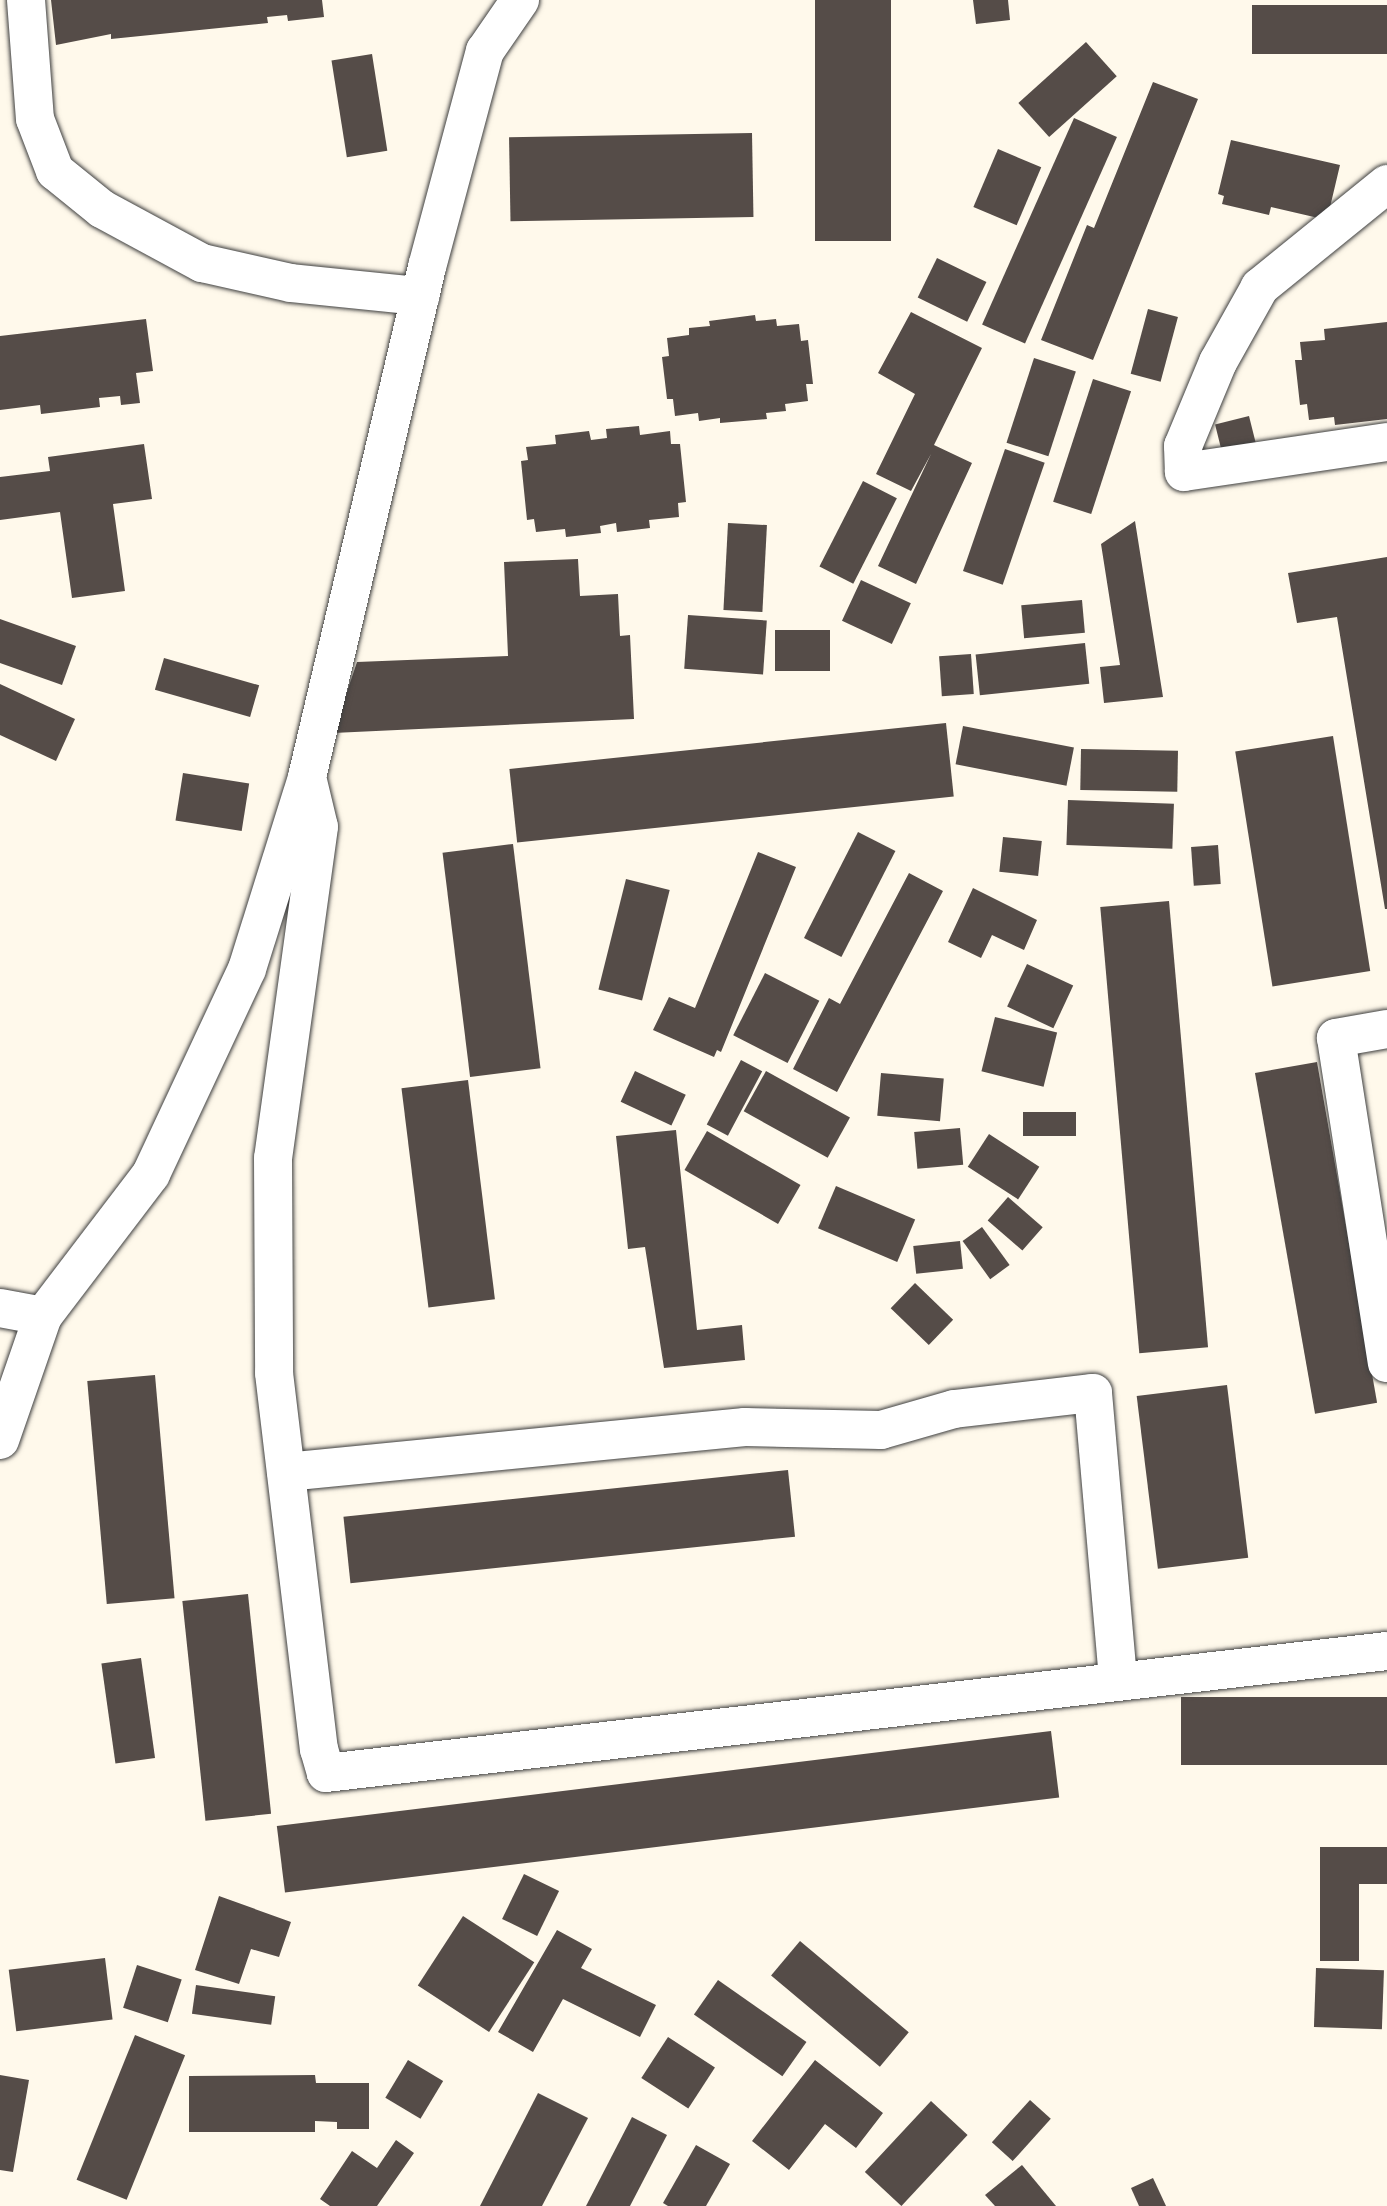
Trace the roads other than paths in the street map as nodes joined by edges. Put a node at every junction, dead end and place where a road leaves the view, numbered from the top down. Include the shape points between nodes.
1 (26, 0) edge
2 (520, 0) edge
3 (1387, 184) edge
4 (420, 296) junction
5 (1387, 442) edge
6 (308, 776) junction
7 (1387, 1028) edge
8 (0, 1308) edge
9 (43, 1316) junction
10 (1387, 1363) edge
11 (0, 1440) edge
12 (286, 1472) junction
13 (1387, 1651) edge
14 (1118, 1681) junction

1 - 4 street via 35,118 55,171 102,210 202,263 291,283
2 - 4 street via 485,50
3 - 5 street via 1260,288 1204,396 1184,446 1184,472
4 - 6 street
6 - 9 street via 246,969 150,1174
6 - 12 street via 319,827 273,1158 274,1374
7 - 10 street via 1336,1038
8 - 9 street
9 - 11 street
12 - 14 street via 326,1772
12 - 14 street via 745,1427 881,1430 954,1409 1093,1393
13 - 14 street

